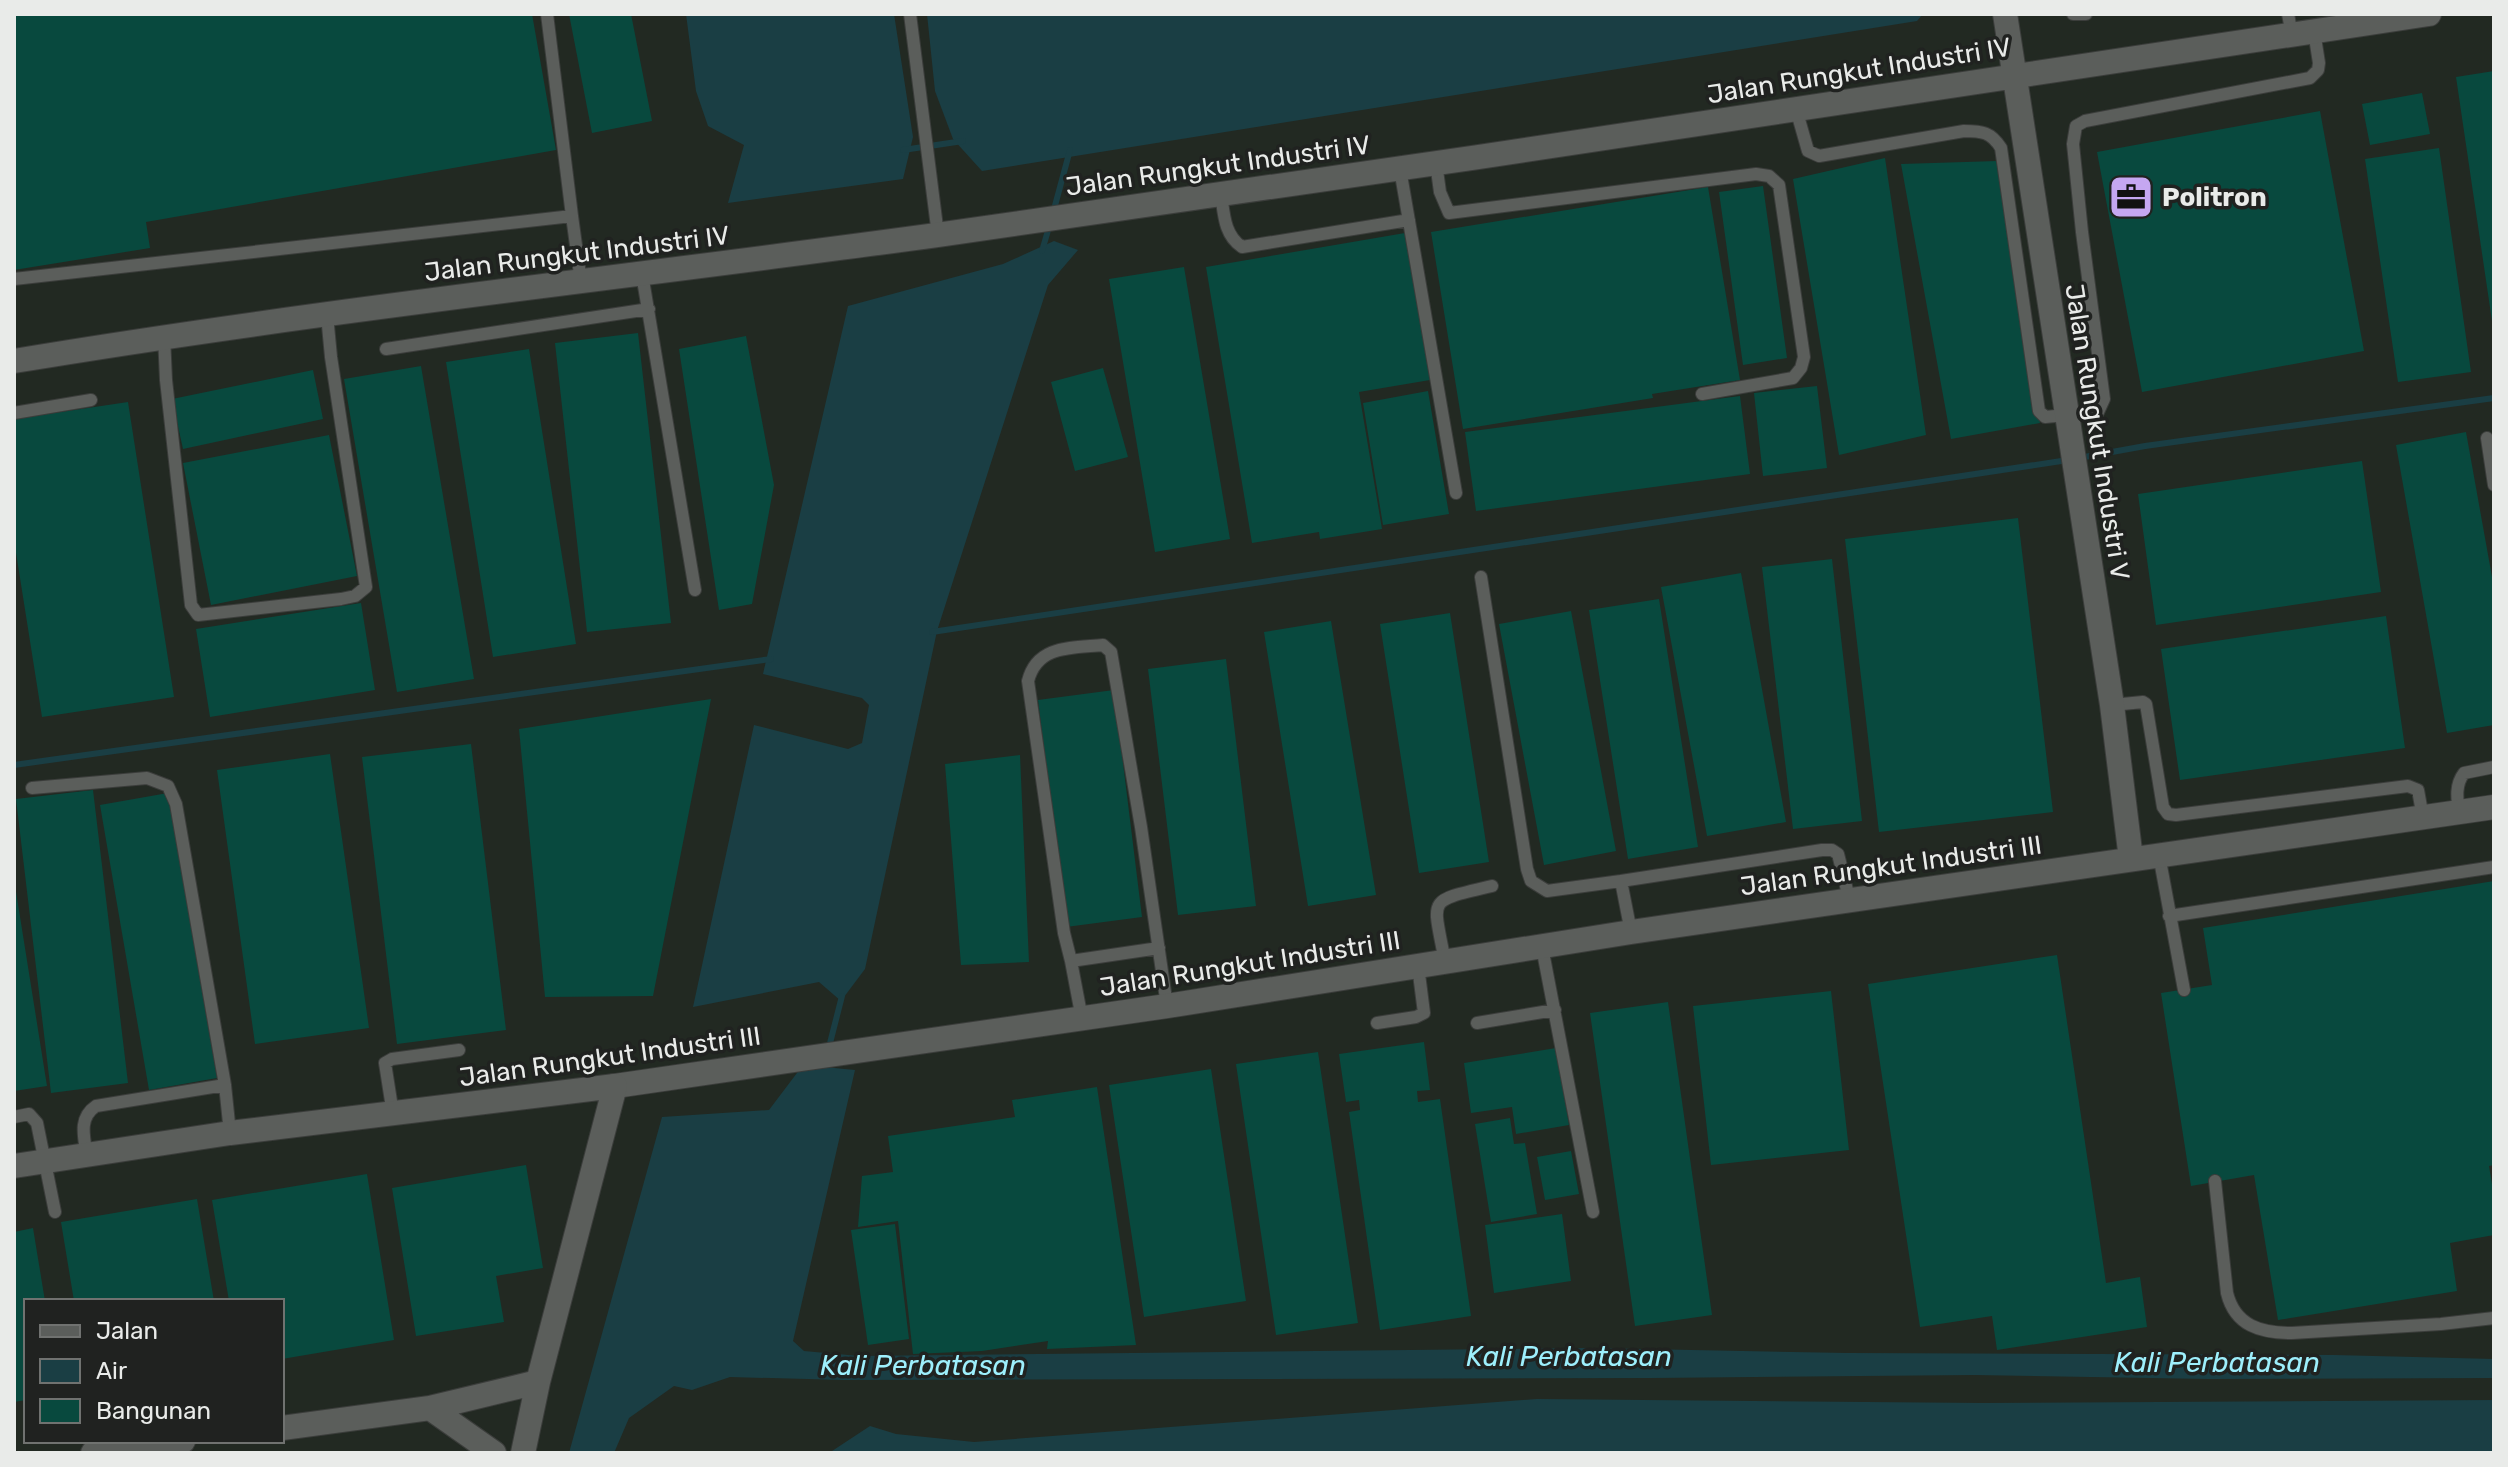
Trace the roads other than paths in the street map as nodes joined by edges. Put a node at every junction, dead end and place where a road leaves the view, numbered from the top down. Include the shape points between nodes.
1 (547, 14) edge
2 (910, 14) edge
3 (2005, 14) edge
4 (2073, 14) edge
5 (2086, 14) edge
6 (2429, 14) edge
7 (2298, 27) edge
8 (2015, 76) junction
9 (1796, 109) junction
10 (1436, 163) junction
11 (1400, 169) junction
12 (1221, 194) junction
13 (572, 216) junction
14 (1409, 220) junction
15 (938, 235) junction
16 (642, 274) junction
17 (14, 279) edge
18 (581, 282) junction
19 (649, 309) junction
20 (327, 315) junction
21 (164, 336) junction
22 (386, 349) dead end
23 (14, 361) edge
24 (1702, 394) dead end
25 (91, 400) dead end
26 (14, 413) edge
27 (2068, 428) junction
28 (2487, 438) dead end
29 (2494, 485) edge
30 (1456, 493) dead end
31 (1481, 577) dead end
32 (695, 590) dead end
33 (2112, 705) junction
34 (2494, 767) edge
35 (32, 788) dead end
36 (2494, 807) edge
37 (2459, 813) junction
38 (2423, 818) junction
39 (2159, 855) junction
40 (2131, 859) junction
41 (2494, 867) edge
42 (1621, 881) junction
43 (1492, 886) dead end
44 (1850, 902) junction
45 (2169, 916) junction
46 (1631, 932) junction
47 (1542, 947) junction
48 (1159, 948) junction
49 (1071, 961) junction
50 (1445, 962) junction
51 (1418, 966) junction
52 (2184, 990) dead end
53 (1167, 1006) junction
54 (1555, 1010) junction
55 (1082, 1019) junction
56 (1377, 1023) dead end
57 (1477, 1023) dead end
58 (459, 1050) dead end
59 (225, 1085) junction
60 (615, 1086) junction
61 (393, 1114) junction
62 (14, 1117) edge
63 (230, 1133) junction
64 (87, 1156) junction
65 (45, 1163) junction
66 (14, 1166) edge
67 (2215, 1181) dead end
68 (55, 1212) dead end
69 (1593, 1212) dead end
70 (2494, 1318) edge
71 (538, 1382) junction
72 (430, 1408) junction
73 (284, 1428) edge
74 (168, 1443) edge
75 (93, 1453) edge
76 (494, 1453) edge
77 (523, 1453) edge

1 - 13 lane
2 - 15 lane
3 - 8 street, Jalan Rungkut Industri V
4 - 5 lane
6 - 7 street, Jalan Rungkut Industri IV
7 - 8 street, Jalan Rungkut Industri IV
7 - 27 lane via 2319,63 2310,78 2076,126 2080,217 2104,399 2098,412
8 - 9 street, Jalan Rungkut Industri IV
8 - 27 street, Jalan Rungkut Industri V
9 - 10 street, Jalan Rungkut Industri IV
9 - 27 lane via 1808,151 1819,156 1964,131 1983,131 1995,139 2001,148 2039,411
10 - 11 street, Jalan Rungkut Industri IV
10 - 24 lane via 1449,213 1769,176 1779,185 1804,357 1801,368 1793,378
11 - 12 street, Jalan Rungkut Industri IV
11 - 14 lane
12 - 14 lane via 1225,225 1232,241 1242,247
12 - 15 street, Jalan Rungkut Industri IV
13 - 17 lane
13 - 18 lane
14 - 30 lane
15 - 16 street, Jalan Rungkut Industri IV
16 - 18 street, Jalan Rungkut Industri IV
16 - 19 lane
18 - 20 street, Jalan Rungkut Industri IV
19 - 22 lane
19 - 32 lane
20 - 21 street, Jalan Rungkut Industri IV
20 - 21 lane via 366,587 341,599 198,615 191,605
21 - 23 street, Jalan Rungkut Industri IV
25 - 26 lane
27 - 33 street, Jalan Rungkut Industri V
28 - 29 lane
31 - 42 lane via 1531,881 1547,891
33 - 38 lane via 2146,704 2168,814 2408,786 2418,790
33 - 40 street, Jalan Rungkut Industri V
34 - 37 lane via 2464,773 2457,796
35 - 59 lane via 147,778 168,786 176,804
36 - 37 street, Jalan Rungkut Industri III
37 - 38 street, Jalan Rungkut Industri III
38 - 39 street, Jalan Rungkut Industri III
39 - 40 street, Jalan Rungkut Industri III
39 - 45 lane
40 - 44 street, Jalan Rungkut Industri III
41 - 45 lane
42 - 44 lane via 1832,850 1838,854
42 - 46 lane
43 - 50 lane via 1439,903 1435,912
44 - 46 street, Jalan Rungkut Industri III
45 - 52 lane
46 - 47 street, Jalan Rungkut Industri III
47 - 50 street, Jalan Rungkut Industri III
47 - 54 lane
48 - 49 lane
48 - 49 lane via 1111,652 1103,645 1077,648 1044,654 1032,666 1028,681
48 - 53 lane
49 - 55 lane
50 - 51 street, Jalan Rungkut Industri III
51 - 53 street, Jalan Rungkut Industri III
51 - 56 lane via 1424,1013
53 - 55 street, Jalan Rungkut Industri III
54 - 57 lane
54 - 69 lane
55 - 60 street, Jalan Rungkut Industri III
58 - 61 lane via 385,1063
59 - 63 lane
59 - 64 lane via 96,1106 82,1126
60 - 61 street, Jalan Rungkut Industri III
60 - 71 street
61 - 63 street, Jalan Rungkut Industri III
62 - 65 lane via 29,1114 37,1123
63 - 64 street, Jalan Rungkut Industri III
64 - 65 street, Jalan Rungkut Industri III
65 - 66 street, Jalan Rungkut Industri III
65 - 68 lane
67 - 70 lane via 2227,1293 2231,1310 2246,1323 2271,1333 2292,1333
71 - 72 street
71 - 77 street
72 - 73 street
72 - 76 street
74 - 75 street

